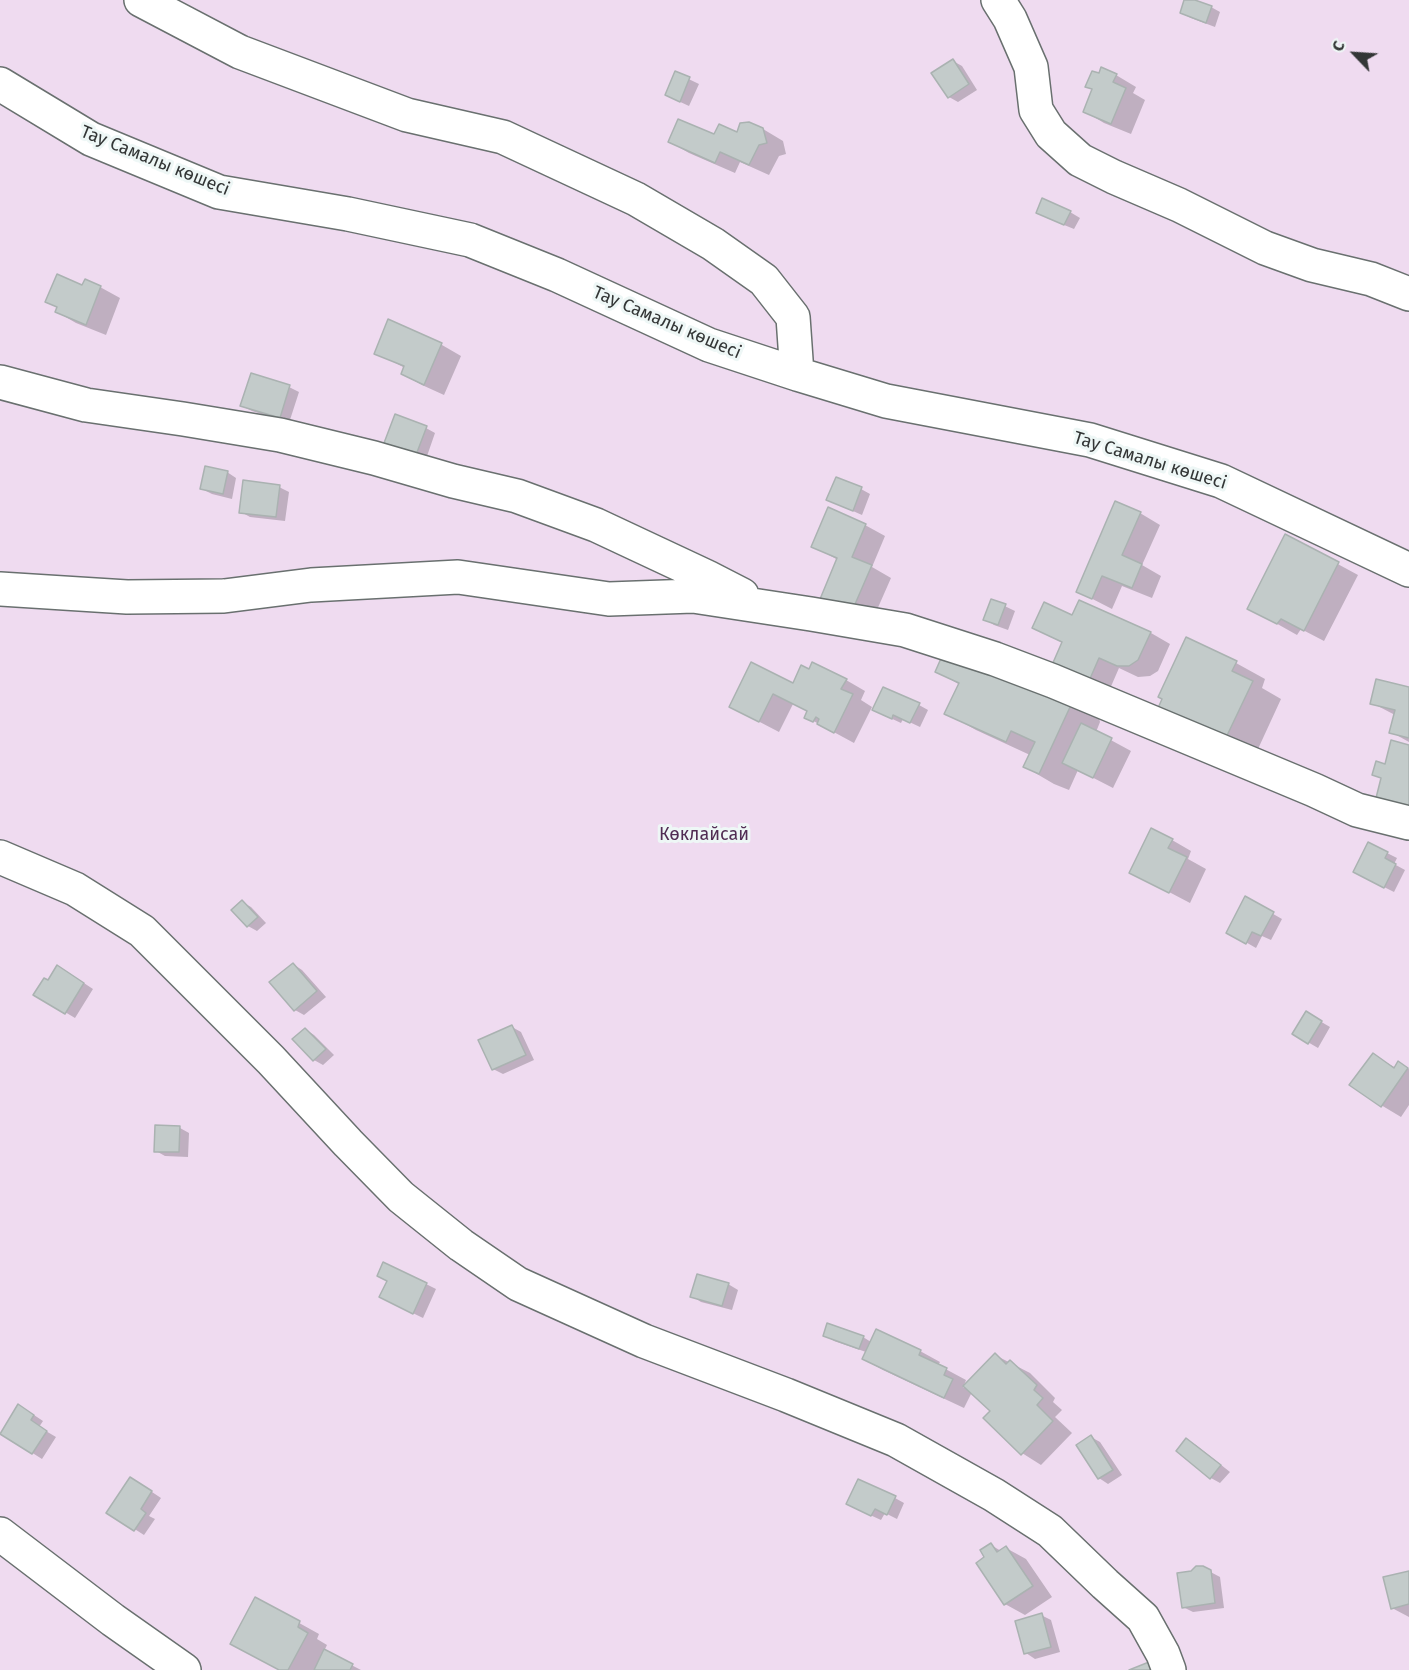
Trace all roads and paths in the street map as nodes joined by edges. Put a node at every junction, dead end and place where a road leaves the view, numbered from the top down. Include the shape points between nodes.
1 (141, 0) edge
2 (998, 0) edge
3 (0, 84) edge
4 (1409, 294) edge
5 (797, 374) junction
6 (0, 382) edge
7 (1409, 570) edge
8 (0, 589) edge
9 (765, 608) junction
10 (1409, 823) edge
11 (0, 857) edge
12 (0, 1534) edge
13 (184, 1670) edge
14 (1168, 1670) edge

1 - 5 street via 240,52 407,114 502,137 636,199 764,280 793,317
2 - 4 street via 1031,68 1036,110 1051,135 1080,160 1265,248
3 - 5 street, Тау Самалы көшесі via 91,139 219,192 470,240 556,274 709,345
5 - 7 street, Тау Самалы көшесі via 886,401 1090,440 1221,481
6 - 9 street via 86,405 280,435 517,496 596,525
8 - 9 street via 127,597 224,596 311,585 458,577 609,599 693,597
9 - 10 street via 905,630 995,659 1357,810
11 - 14 street via 75,889 142,931 401,1197 461,1245 518,1284 644,1341 896,1440 994,1495 1050,1530 1143,1618
12 - 13 street

